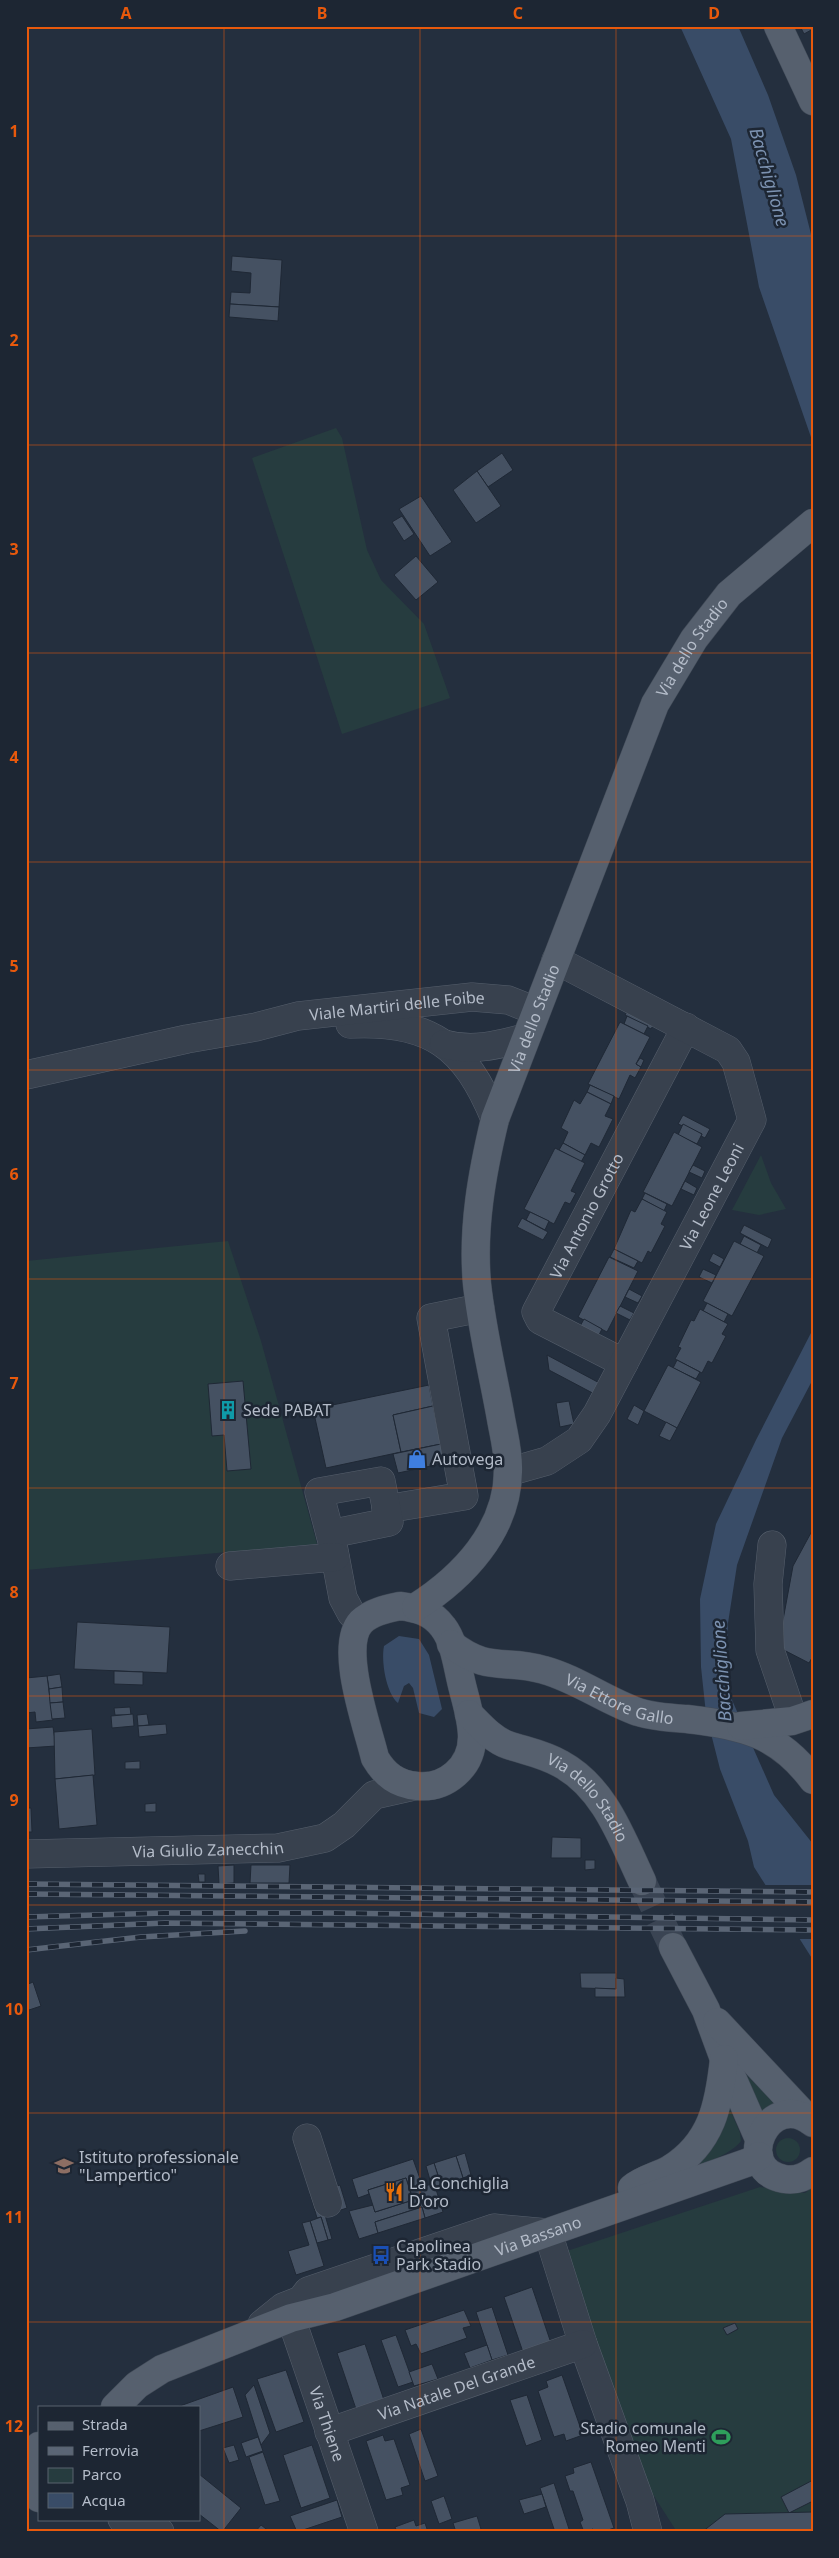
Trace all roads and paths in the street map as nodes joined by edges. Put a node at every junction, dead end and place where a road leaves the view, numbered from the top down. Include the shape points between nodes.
1 (778, 26) edge
2 (811, 90) edge
3 (803, 530) edge
4 (556, 960) junction
5 (536, 1011) junction
6 (256, 1027) junction
7 (686, 1027) junction
8 (525, 1038) junction
9 (444, 1044) junction
10 (26, 1075) edge
11 (495, 1119) junction
12 (480, 1308) junction
13 (624, 1363) junction
14 (508, 1472) junction
15 (386, 1510) junction
16 (333, 1546) junction
17 (772, 1546) dead end
18 (230, 1566) dead end
19 (460, 1574) junction
20 (416, 1607) junction
21 (360, 1623) junction
22 (448, 1636) junction
23 (505, 1666) junction
24 (468, 1708) junction
25 (801, 1711) edge
26 (752, 1728) junction
27 (506, 1745) junction
28 (375, 1758) junction
29 (467, 1759) junction
30 (813, 1780) edge
31 (414, 1786) junction
32 (374, 1795) junction
33 (26, 1854) edge
34 (642, 1881) tunnel mouth
35 (673, 1947) tunnel mouth
36 (706, 2010) junction
37 (724, 2059) junction
38 (811, 2121) edge
39 (307, 2138) dead end
40 (759, 2147) junction
41 (813, 2172) edge
42 (328, 2203) dead end
43 (605, 2213) junction
44 (548, 2233) junction
45 (291, 2318) junction
46 (251, 2333) junction
47 (583, 2344) junction
48 (121, 2404) edge
49 (329, 2432) junction
50 (33, 2452) edge
51 (38, 2496) edge
52 (126, 2520) edge
53 (160, 2532) edge
54 (364, 2532) edge
55 (648, 2532) edge

1 - 2 main road
3 - 4 main road, Via dello Stadio via 729,594 694,639 655,704
4 - 5 main road, Via dello Stadio
4 - 7 street, Via Leone Leoni
5 - 6 street, Viale Martiri delle Foibe via 508,1000 472,997 298,1016
5 - 8 main road, Via dello Stadio
6 - 9 street, Viale Martiri delle Foibe via 379,1023 408,1027
6 - 10 street, Viale Martiri delle Foibe
7 - 13 street, Via Leone Leoni via 728,1050 736,1062 752,1120
7 - 13 street, Via Antonio Grotto via 536,1312 540,1320
8 - 9 street, Viale Martiri delle Foibe via 474,1049
8 - 11 main road, Via dello Stadio
9 - 11 street, Viale Martiri delle Foibe via 467,1066
11 - 12 main road, Via dello Stadio via 483,1172 477,1223 475,1256
12 - 14 main road, Via dello Stadio
12 - 15 street via 431,1318 464,1496
13 - 14 street, Via Leone Leoni via 579,1440 547,1461
14 - 19 main road, Via dello Stadio via 503,1502 492,1531
15 - 16 street via 389,1522
15 - 16 street via 381,1481 319,1492
16 - 18 street
16 - 21 street via 343,1598
17 - 25 street via 768,1584 770,1650
19 - 20 main road, Via dello Stadio
19 - 22 main road, Via dello Stadio
20 - 21 main road via 384,1609
20 - 22 main road via 434,1618
21 - 28 main road via 353,1644 353,1669
22 - 23 main road, Via Ettore Gallo via 464,1655 479,1662
22 - 24 main road
23 - 24 main road via 490,1670 478,1683
23 - 26 main road, Via Ettore Gallo via 544,1670 640,1712
24 - 27 main road, Via dello Stadio via 482,1728
24 - 29 main road via 472,1739
25 - 26 main road, Via Ettore Gallo via 792,1721
26 - 30 main road, Via Ettore Gallo via 786,1749
27 - 29 main road, Via dello Stadio via 481,1751
27 - 34 main road, Via dello Stadio via 562,1764 595,1791 618,1829
28 - 31 main road via 389,1776
28 - 32 street
29 - 31 main road via 462,1768 445,1782
31 - 32 street
32 - 33 street, Via Giulio Zanecchin via 344,1825 325,1838 296,1845
35 - 36 main road
36 - 37 main road
36 - 38 main road
37 - 40 main road
37 - 43 main road via 717,2110 701,2140 688,2156 670,2169 634,2186
38 - 40 main road via 791,2114 782,2116 766,2126
39 - 42 street
40 - 41 main road via 766,2169 782,2179 800,2179
40 - 43 main road, Via Bassano via 749,2162
43 - 44 main road, Via Bassano
44 - 45 main road, Via Bassano via 336,2307
44 - 46 street via 494,2228 308,2291 301,2300 283,2307
44 - 47 street
45 - 46 main road, Via Bassano
45 - 49 street, Via Thiene
46 - 48 main road, Via Bassano via 162,2369 138,2385
47 - 49 street, Via Natale Del Grande
47 - 55 street via 640,2501
49 - 54 street, Via Thiene
50 - 51 main road via 30,2468
52 - 53 street

